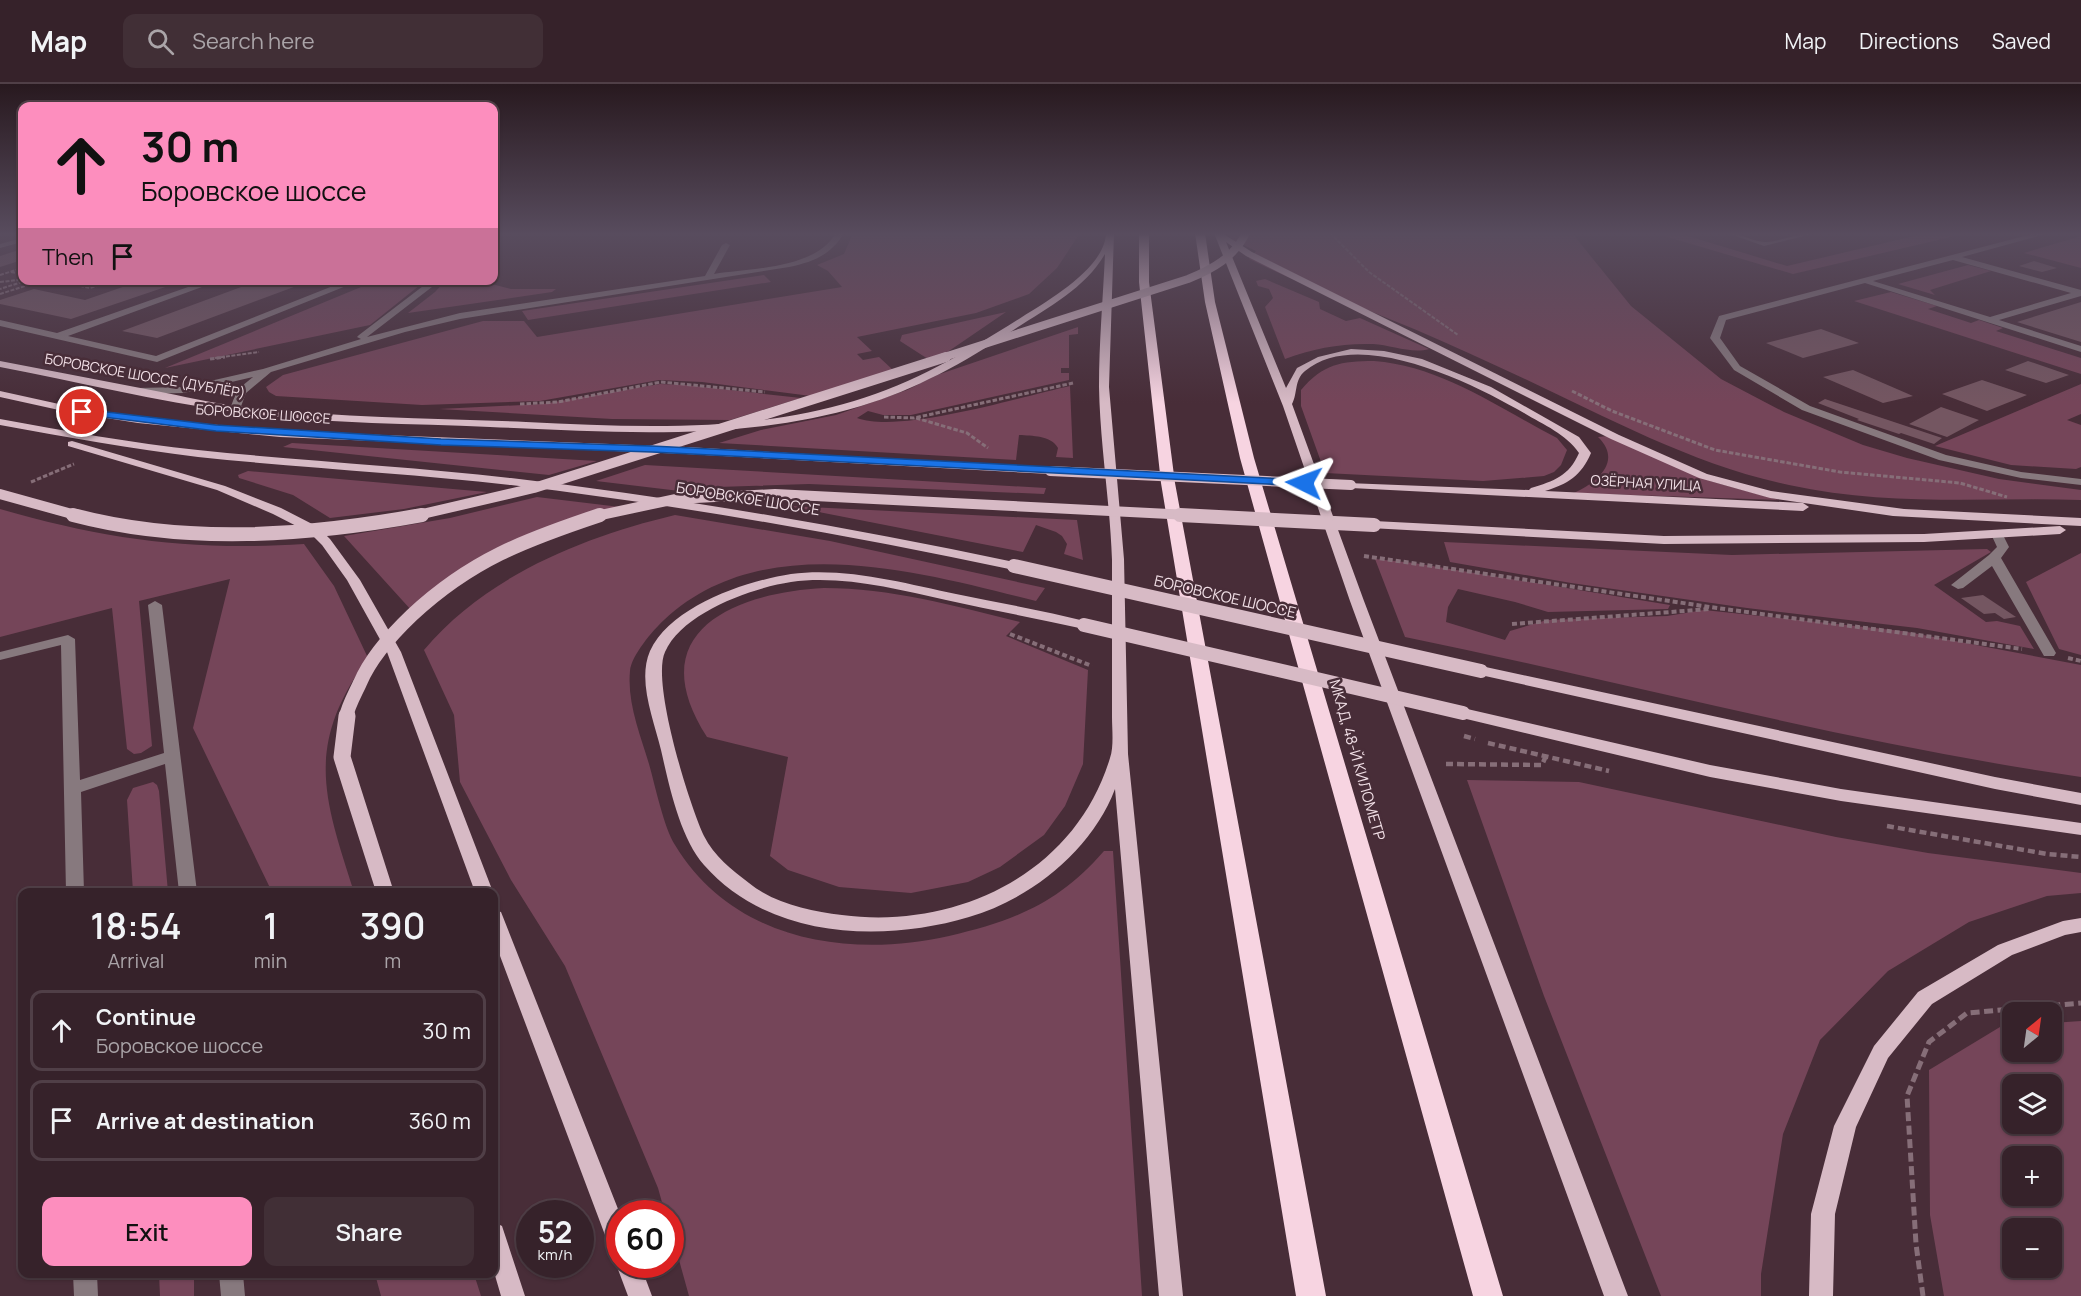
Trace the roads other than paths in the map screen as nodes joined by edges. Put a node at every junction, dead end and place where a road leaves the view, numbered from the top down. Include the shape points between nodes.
1 (190, 290) edge
2 (333, 290) edge
3 (424, 290) edge
4 (637, 290) edge
5 (1070, 290) edge
6 (1108, 290) edge
7 (1145, 290) edge
8 (1157, 290) edge
9 (1208, 290) edge
10 (1241, 290) edge
11 (1321, 290) edge
12 (1835, 290) edge
13 (1896, 290) edge
14 (2081, 293) edge
15 (1991, 320) junction
16 (0, 323) edge
17 (58, 336) junction
18 (355, 342) junction
19 (2081, 349) edge
20 (0, 364) edge
21 (268, 370) junction
22 (137, 391) junction
23 (0, 394) edge
24 (1288, 406) junction
25 (235, 409) junction
26 (322, 417) junction
27 (0, 422) edge
28 (563, 445) junction
29 (1210, 479) joint
30 (2081, 482) edge
31 (1527, 493) junction
32 (0, 494) edge
33 (1902, 512) junction
34 (2081, 522) edge
35 (2081, 528) edge
36 (1997, 534) junction
37 (1994, 558) junction
38 (1958, 585) dead end
39 (155, 605) dead end
40 (2049, 653) road end
41 (0, 656) edge
42 (1120, 754) junction
43 (173, 756) junction
44 (72, 789) junction
45 (2081, 800) edge
46 (2081, 829) edge
47 (75, 888) edge
48 (188, 888) edge
49 (384, 888) edge
50 (482, 888) edge
51 (2081, 925) edge
52 (498, 928) edge
53 (606, 1207) edge
54 (498, 1247) edge
55 (86, 1278) edge
56 (231, 1278) edge
57 (633, 1278) edge
58 (512, 1294) edge
59 (86, 1296) edge
60 (233, 1296) edge
61 (640, 1296) edge
62 (1171, 1296) edge
63 (1311, 1296) edge
64 (1488, 1296) edge
65 (1616, 1296) edge
66 (1821, 1296) edge

1 - 17 street
2 - 17 street via 157,359
3 - 18 street
4 - 18 street via 460,316
5 - 26 main road via 992,341 927,376 826,412 760,422 640,429
6 - 42 main road via 1104,387 1118,559
7 - 63 highway via 1168,483
8 - 32 main road, bridge via 534,488 430,515 339,529 204,534 102,522
9 - 64 highway, МКАД, 48-Й КИЛОМЕТР via 1247,458
10 - 24 main road
11 - 33 main road via 1615,437 1703,476 1770,494
12 - 30 street via 1722,318 1715,338 1737,368 1806,408 1943,458 2021,476
13 - 15 street
14 - 15 street
15 - 19 street
16 - 17 street
18 - 21 street
20 - 22 main road, БОРОВСКОЕ ШОССЕ (ДУБЛЁР)
21 - 22 street via 184,390
21 - 25 street via 241,392
22 - 25 main road, БОРОВСКОЕ ШОССЕ (ДУБЛЁР)
23 - 28 main road, БОРОВСКОЕ ШОССЕ via 100,415 216,428
24 - 31 main road via 1290,385 1296,373 1330,356 1384,354 1446,369 1557,428 1575,440 1585,453 1578,471
24 - 65 main road
25 - 26 main road, БОРОВСКОЕ ШОССЕ (ДУБЛЁР)
26 - 28 main road
27 - 45 main road, БОРОВСКОЕ ШОССЕ, bridge via 165,450 441,474 619,496 841,531
27 - 50 main road via 221,489 314,530 353,580 394,652
28 - 29 main road, БОРОВСКОЕ ШОССЕ, bridge
29 - 31 main road, ОЗЁРНАЯ УЛИЦА, bridge
31 - 33 main road, ОЗЁРНАЯ УЛИЦА
33 - 34 main road, ОЗЁРНАЯ УЛИЦА
35 - 36 main road
36 - 37 street via 2003,547
36 - 49 main road, bridge via 1664,540 775,494 676,499 609,513 540,535 479,563 437,592 396,630 367,667 347,712 342,757
37 - 38 street
37 - 40 street
39 - 43 street
41 - 44 street via 68,639
42 - 46 main road, bridge via 1100,806 1070,846 1036,876 990,904 936,920 871,926 802,917 747,892 710,860 696,837 677,782 654,687 653,667 658,650 673,630 726,596 793,578 880,582 1710,771 1841,795
42 - 62 main road
43 - 44 street
43 - 48 street
44 - 47 street
51 - 66 main road via 2005,950 1925,998 1881,1052 1845,1126 1823,1214
52 - 53 main road
54 - 58 main road
55 - 59 street
56 - 60 street
57 - 61 main road

